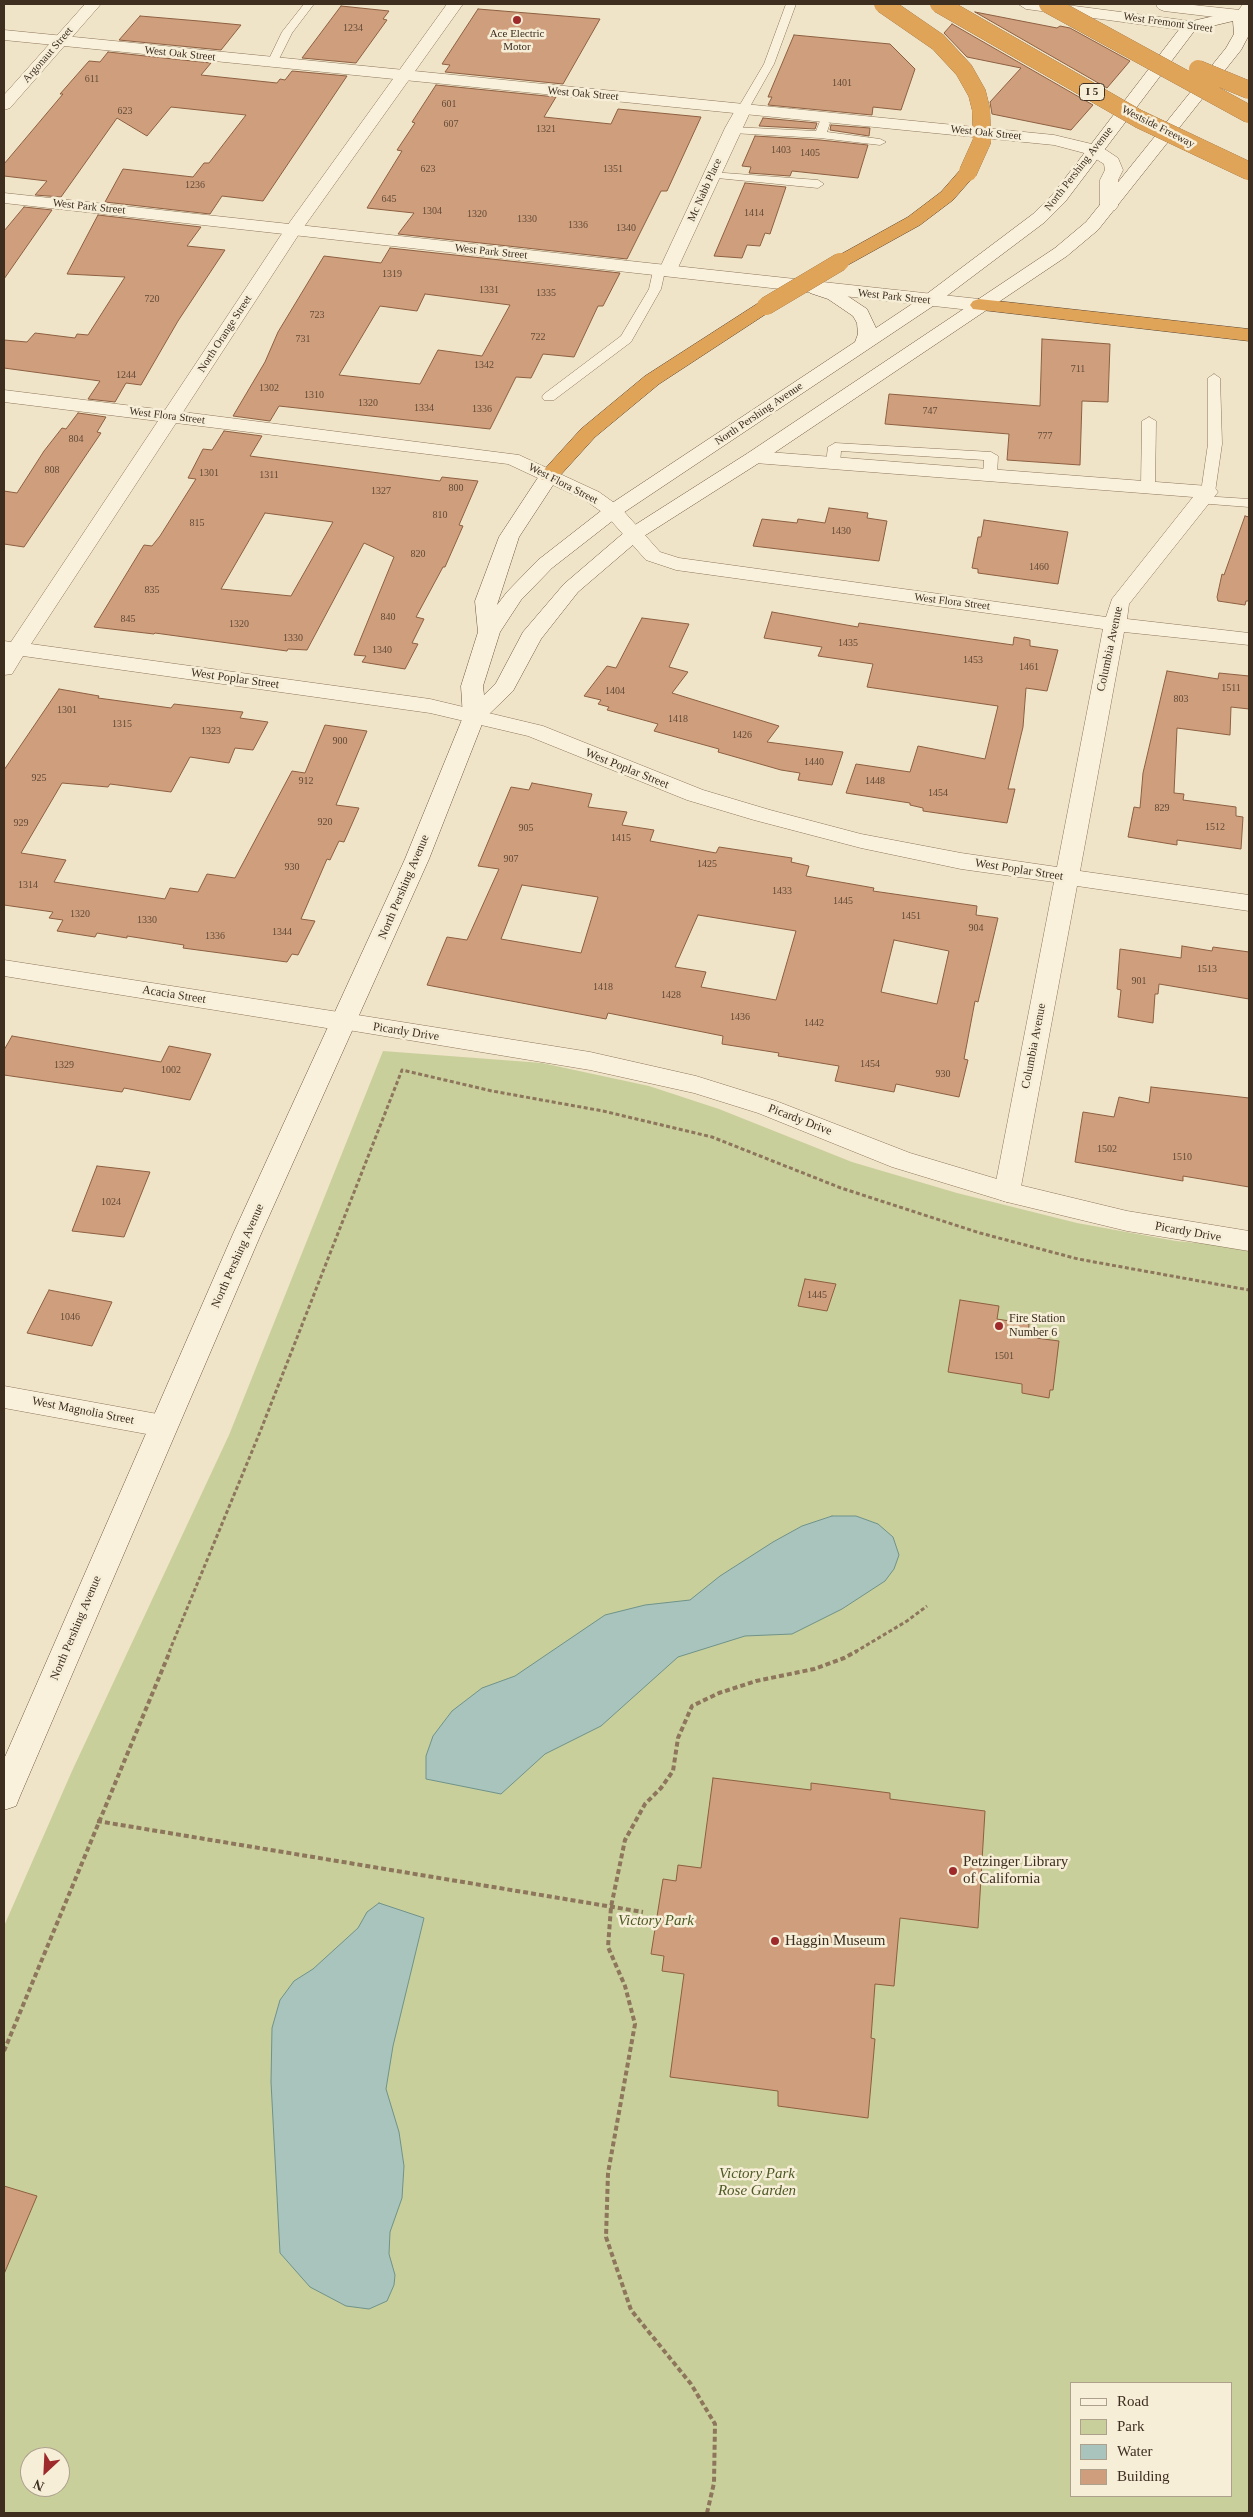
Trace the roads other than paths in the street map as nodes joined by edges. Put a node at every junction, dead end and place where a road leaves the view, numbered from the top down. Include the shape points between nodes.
1 (93, 4) edge
2 (309, 4) edge
3 (455, 4) edge
4 (791, 4) edge
5 (884, 4) edge
6 (939, 4) edge
7 (1026, 4) edge
8 (1048, 4) edge
9 (1149, 4) edge
10 (1245, 12) edge
11 (1077, 20) junction
12 (1190, 26) junction
13 (1246, 35) edge
14 (4, 36) edge
15 (60, 41) junction
16 (272, 63) junction
17 (403, 77) junction
18 (1249, 90) edge
19 (4, 105) edge
20 (744, 108) junction
21 (1249, 114) edge
22 (826, 117) junction
23 (732, 130) junction
24 (820, 135) junction
25 (880, 142) dead end
26 (1094, 150) junction
27 (1249, 171) edge
28 (711, 175) junction
29 (818, 184) dead end
30 (4, 198) edge
31 (1110, 206) junction
32 (293, 230) junction
33 (663, 272) junction
34 (816, 289) junction
35 (930, 300) junction
36 (979, 305) junction
37 (1249, 335) edge
38 (863, 345) junction
39 (831, 366) junction
40 (1214, 378) dead end
41 (4, 396) edge
42 (549, 397) dead end
43 (170, 417) junction
44 (1149, 421) dead end
45 (755, 457) junction
46 (549, 476) junction
47 (1148, 488) junction
48 (1205, 496) junction
49 (1249, 503) edge
50 (613, 511) junction
51 (634, 534) junction
52 (1114, 624) junction
53 (489, 632) junction
54 (1249, 639) edge
55 (10, 648) edge
56 (4, 669) edge
57 (474, 717) junction
58 (1066, 877) junction
59 (1249, 902) edge
60 (4, 968) edge
61 (345, 1022) junction
62 (1007, 1192) junction
63 (1249, 1241) edge
64 (4, 1397) edge
65 (163, 1426) junction
66 (4, 1796) edge

1 - 15 street, Argonaut Street
2 - 16 lane via 288,32
3 - 17 street, North Orange Street
4 - 20 lane via 769,64
5 - 46 highway, bridge via 938,42 964,70 977,93 982,141 968,172 947,196 914,220 766,306 652,380 588,433
6 - 27 highway, Westside Freeway / I 5, bridge via 1139,119
7 - 12 street, West Fremont Street
8 - 11 highway, bridge
9 - 10 street, West Fremont Street
10 - 12 street
10 - 13 street
11 - 18 highway, bridge
11 - 21 highway, bridge
12 - 13 street, West Fremont Street
12 - 26 street, North Pershing Avenue
13 - 31 street, North Pershing Avenue
14 - 15 street, West Oak Street
15 - 16 street, West Oak Street
15 - 19 street, Argonaut Street
16 - 17 street, West Oak Street
17 - 20 street, West Oak Street
17 - 32 street, North Orange Street
20 - 22 street, West Oak Street
20 - 23 street, Mc Nabb Place
22 - 24 lane
22 - 26 street, West Oak Street via 1054,140
23 - 24 lane
23 - 28 street, Mc Nabb Place
24 - 25 lane
26 - 31 street, West Oak Street via 1112,162
26 - 35 street, North Pershing Avenue via 1059,198 1039,218
28 - 29 lane
28 - 33 street, Mc Nabb Place
30 - 32 street, West Park Street
31 - 36 street, North Pershing Avenue via 1061,252
32 - 33 street, West Park Street
32 - 43 street, North Orange Street
33 - 34 street, West Park Street
33 - 42 lane via 626,339
34 - 35 street, West Park Street
34 - 38 street via 834,295 860,312 866,323
35 - 36 street, West Park Street
35 - 38 street, North Pershing Avenue
36 - 37 highway
36 - 45 street, North Pershing Avenue
38 - 39 street, North Pershing Avenue
39 - 45 street via 829,384 762,430 752,443
39 - 50 street, North Pershing Avenue
40 - 48 lane via 1215,444
41 - 43 street, West Flora Street
43 - 46 street, West Flora Street via 512,459
43 - 55 street, North Orange Street
44 - 47 lane
45 - 47 street
45 - 51 street, North Pershing Avenue
46 - 50 street, West Flora Street via 592,496
46 - 53 street via 509,537 486,601
47 - 48 street
48 - 49 lane
48 - 52 street, Columbia Avenue via 1119,603
50 - 51 street, West Flora Street
50 - 53 street, North Pershing Avenue via 544,564 514,596
51 - 52 street, West Flora Street via 653,556 702,569
51 - 57 street, North Pershing Avenue via 571,588 531,637 505,686
52 - 54 street, West Flora Street
52 - 58 street, Columbia Avenue
53 - 57 street, North Pershing Avenue via 472,686
55 - 56 street, North Orange Street
55 - 57 street, West Poplar Street via 430,706
57 - 58 street, West Poplar Street via 535,731 650,778 762,816 861,841
57 - 61 street, North Pershing Avenue via 417,859
58 - 59 street, West Poplar Street
58 - 62 street, Columbia Avenue
60 - 61 street, Acacia Street
61 - 62 street, Picardy Drive via 590,1061 696,1084 768,1108 901,1160
61 - 65 street, North Pershing Avenue via 246,1234
62 - 63 street, Picardy Drive via 1127,1221
64 - 65 street, West Magnolia Street
65 - 66 street, North Pershing Avenue

